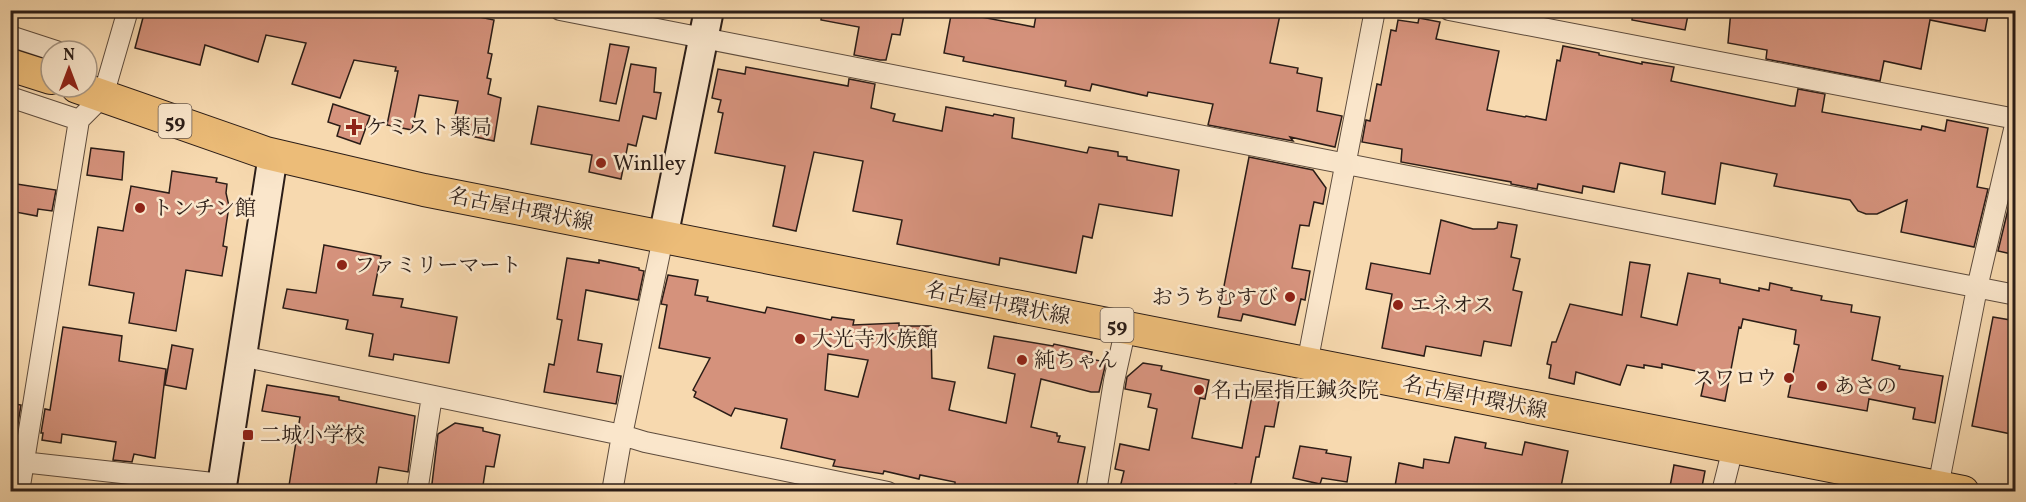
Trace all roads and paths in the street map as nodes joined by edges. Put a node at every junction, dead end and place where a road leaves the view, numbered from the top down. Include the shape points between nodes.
1 (128, 10) edge
2 (560, 10) edge
3 (709, 10) edge
4 (1375, 10) edge
5 (1449, 10) edge
6 (10, 36) edge
7 (703, 38) junction
8 (39, 45) edge
9 (10, 65) edge
10 (99, 66) edge
11 (39, 74) edge
12 (99, 89) edge
13 (10, 97) edge
14 (85, 99) edge
15 (79, 120) junction
16 (2016, 120) edge
17 (273, 154) junction
18 (1345, 165) junction
19 (663, 238) junction
20 (1977, 288) junction
21 (2016, 295) edge
22 (1126, 327) junction
23 (241, 356) junction
24 (1306, 364) junction
25 (432, 396) junction
26 (622, 435) junction
27 (1733, 448) junction
28 (17, 461) edge
29 (222, 488) edge
30 (1951, 489) edge
31 (19, 492) edge
32 (417, 492) edge
33 (612, 492) edge
34 (888, 492) edge
35 (1096, 492) edge
36 (1722, 492) edge

1 - 10 street
2 - 7 street
3 - 7 street
4 - 18 street
5 - 16 street
6 - 8 street
7 - 18 street
7 - 19 street
9 - 11 main road
12 - 17 main road, 名古屋中環状線 / 59
13 - 15 street
14 - 15 street
15 - 28 street
16 - 20 street
17 - 19 main road, 名古屋中環状線 / 59 via 424,190
17 - 23 street
18 - 20 street
18 - 24 street
19 - 22 main road, 名古屋中環状線 / 59
19 - 26 street
20 - 21 street
20 - 30 street
22 - 24 main road, 名古屋中環状線 / 59
22 - 35 street
23 - 25 street
23 - 29 street
24 - 27 main road, 名古屋中環状線 / 59
25 - 26 street
25 - 32 street
26 - 33 street
26 - 34 street
27 - 30 main road, 名古屋中環状線 / 59
27 - 36 street
28 - 29 street
28 - 31 street

